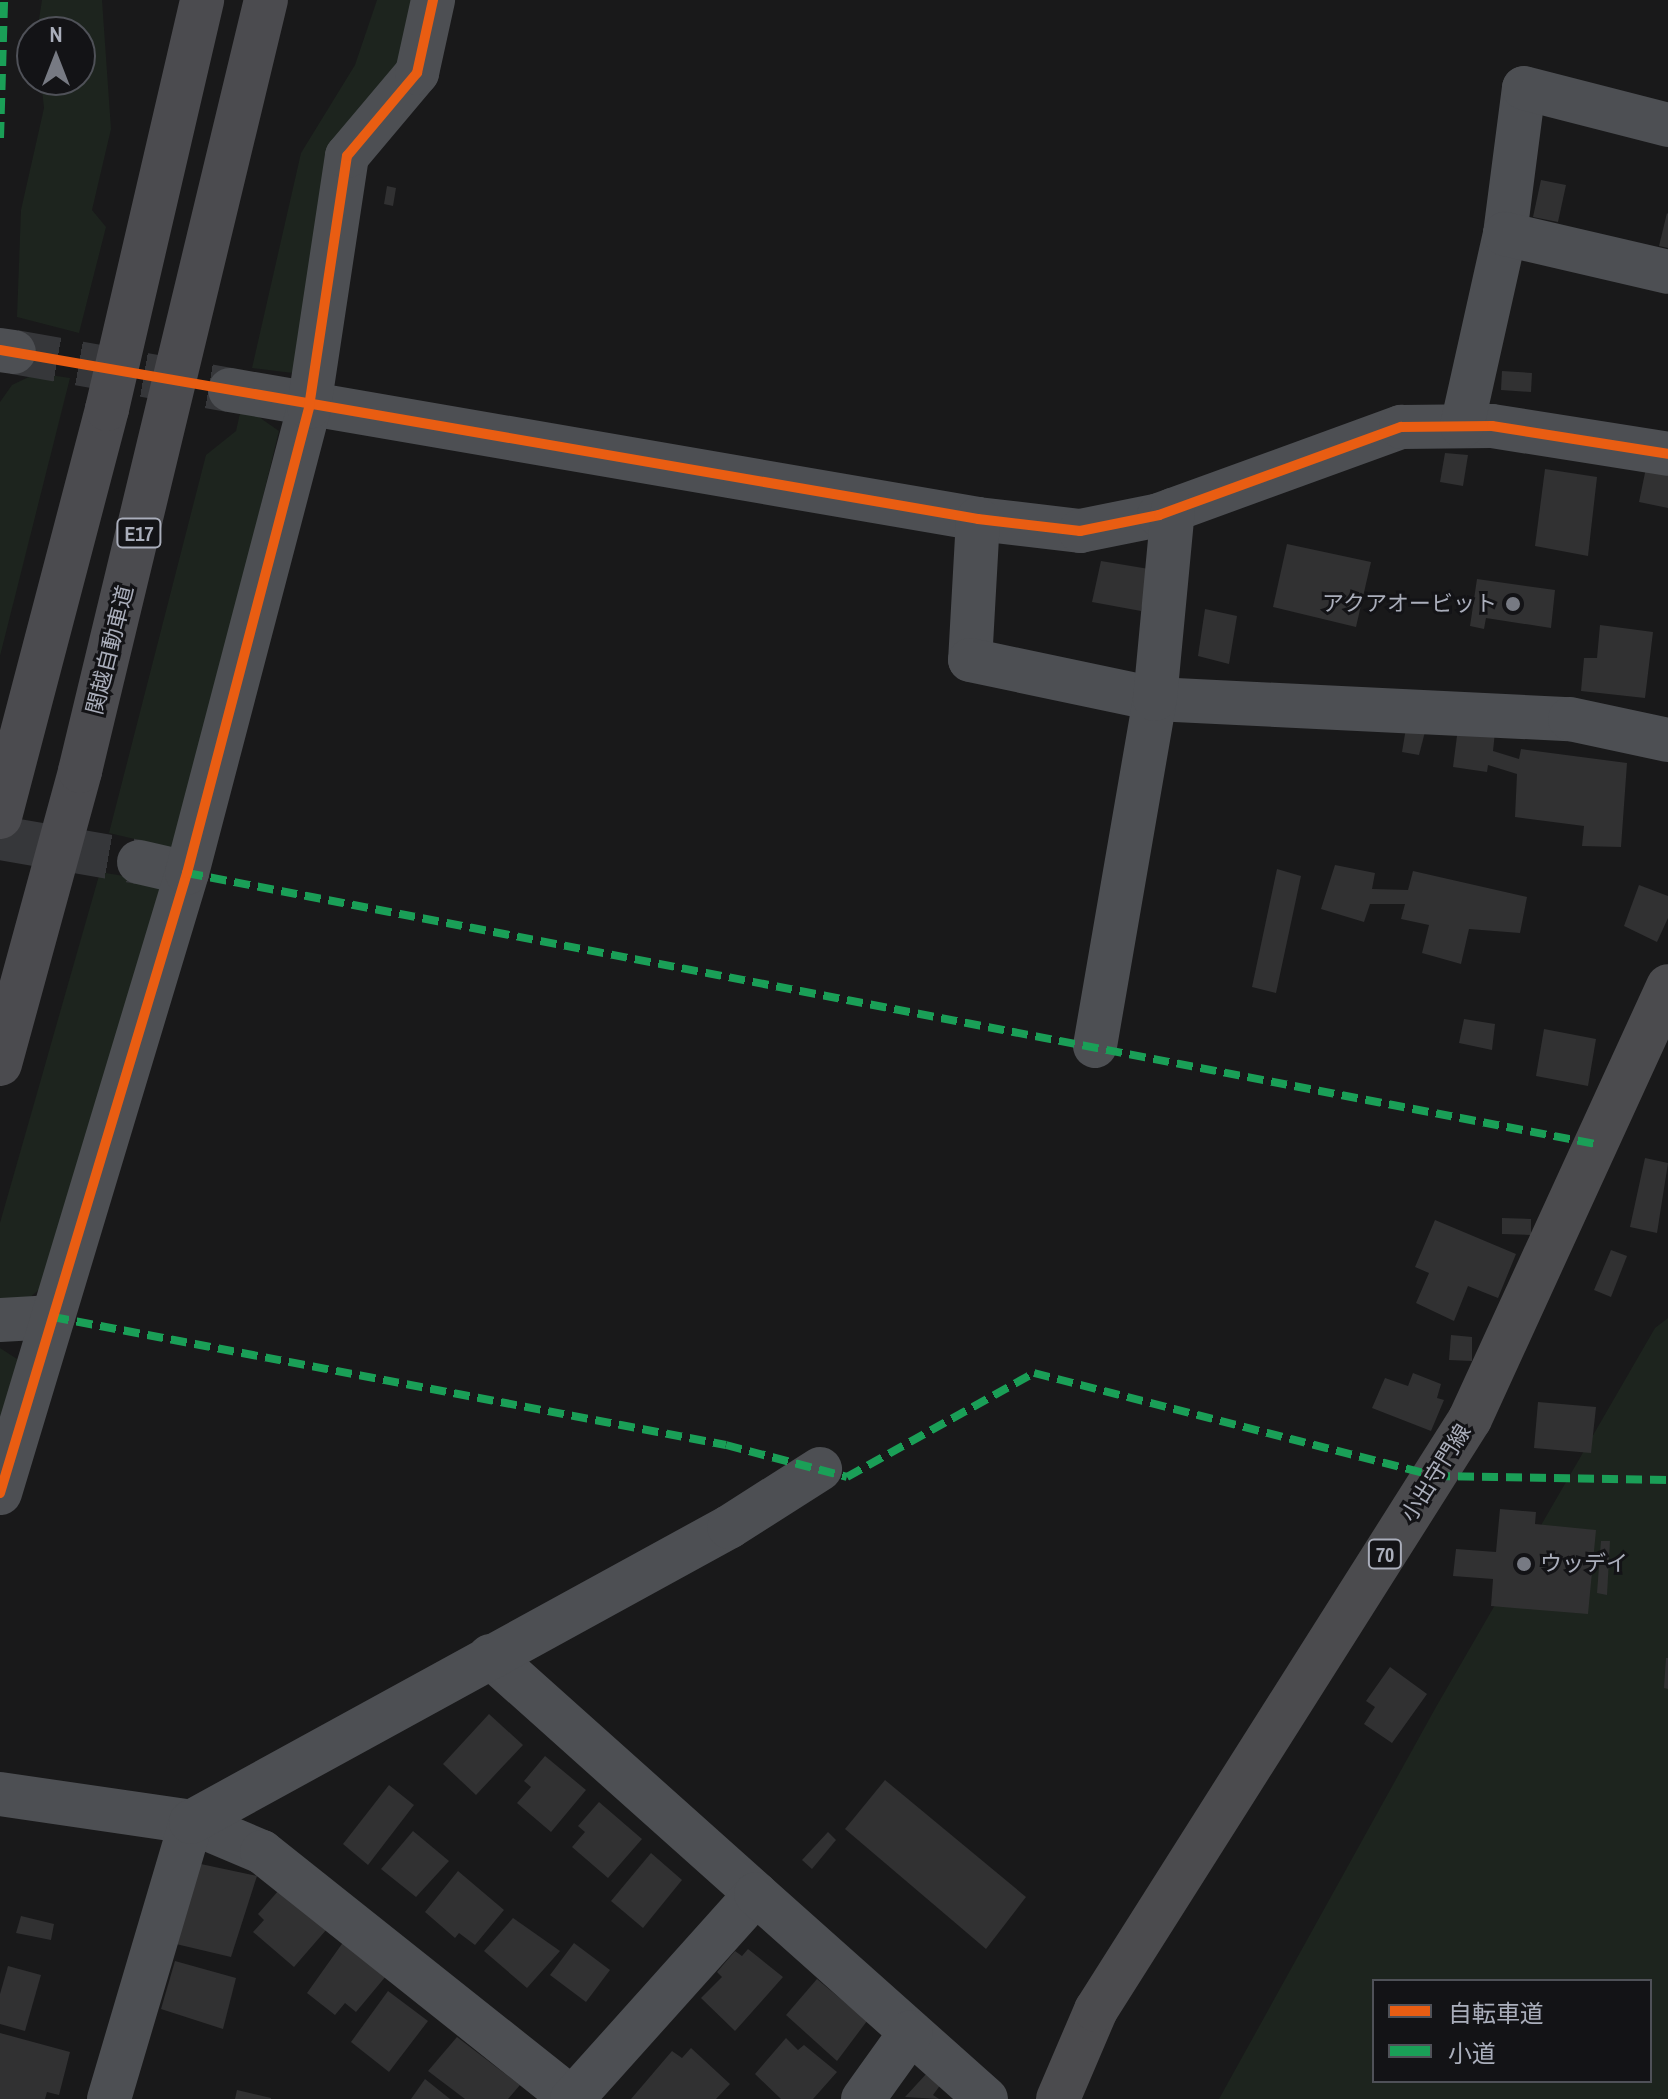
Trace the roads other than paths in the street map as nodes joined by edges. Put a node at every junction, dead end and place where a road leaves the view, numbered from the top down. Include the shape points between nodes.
1 (202, 0) edge
2 (266, 0) edge
3 (433, 0) edge
4 (1668, 125) edge
5 (1505, 234) junction
6 (1668, 272) edge
7 (230, 390) tunnel mouth
8 (309, 407) junction
9 (1462, 426) junction
10 (1668, 454) edge
11 (1173, 510) junction
12 (978, 519) junction
13 (1155, 699) junction
14 (1668, 740) edge
15 (0, 817) edge
16 (139, 862) tunnel mouth
17 (187, 873) junction
18 (1668, 986) edge
19 (1095, 1046) dead end
20 (0, 1064) edge
21 (53, 1317) junction
22 (0, 1320) edge
23 (820, 1469) dead end
24 (0, 1493) edge
25 (490, 1656) junction
26 (0, 1794) edge
27 (191, 1822) junction
28 (756, 1894) junction
29 (911, 2032) junction
30 (109, 2099) edge
31 (572, 2099) edge
32 (863, 2099) edge
33 (986, 2099) edge
34 (1058, 2099) edge

1 - 15 highway via 107,409
2 - 20 highway, 関越自動車道 / E17 via 80,771
3 - 8 street via 417,73 347,156
4 - 5 street via 1524,88
5 - 6 street
5 - 9 street
7 - 8 street
8 - 12 street
8 - 17 street
9 - 10 street via 1492,426
9 - 11 street via 1401,427
11 - 12 street via 1080,531
11 - 13 street
12 - 13 street via 970,660
13 - 14 street via 1570,719
13 - 19 street
16 - 17 street
17 - 21 street
18 - 34 main road, 小出守門線 / 70 via 1470,1419 1096,2010
21 - 22 street
21 - 24 street
23 - 25 street via 729,1527
25 - 27 street
25 - 28 street
26 - 27 street
27 - 30 street
27 - 31 street via 262,1852
28 - 29 street
28 - 31 street
29 - 32 street
29 - 33 street

